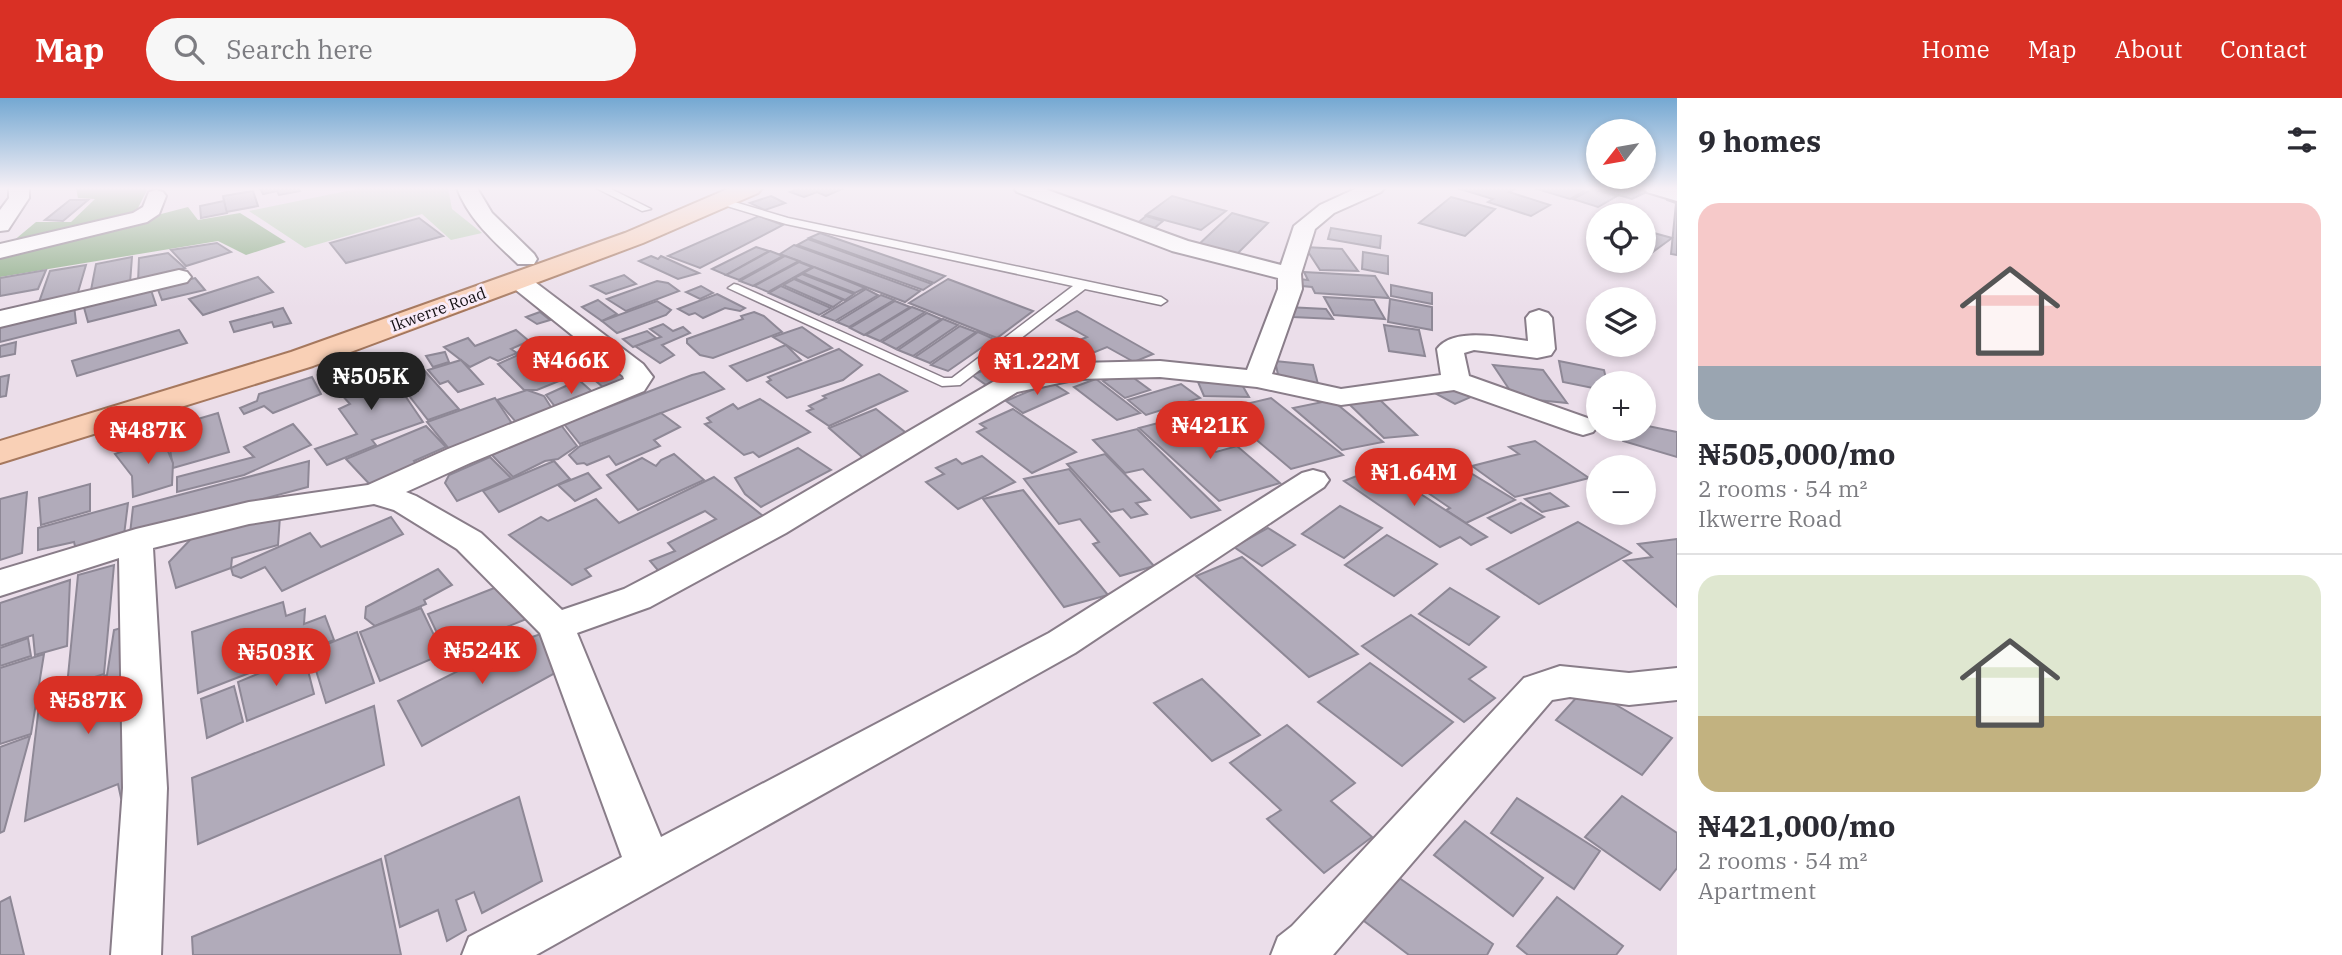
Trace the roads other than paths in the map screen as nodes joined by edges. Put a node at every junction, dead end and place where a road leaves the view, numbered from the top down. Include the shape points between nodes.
1 (98, 228) edge
2 (494, 228) edge
3 (608, 228) edge
4 (658, 228) edge
5 (818, 228) edge
6 (1132, 228) edge
7 (1304, 228) edge
8 (0, 251) edge
9 (523, 270) junction
10 (1289, 274) junction
11 (179, 277) dead end
12 (1081, 286) junction
13 (734, 288) dead end
14 (1161, 301) dead end
15 (1539, 318) dead end
16 (0, 319) edge
17 (1257, 379) junction
18 (1456, 381) junction
19 (1583, 426) dead end
20 (0, 431) edge
21 (0, 452) edge
22 (1313, 480) dead end
23 (375, 494) junction
24 (136, 541) junction
25 (0, 583) edge
26 (556, 626) junction
27 (1677, 684) edge
28 (650, 868) junction
29 (135, 955) edge
30 (487, 955) edge
31 (1296, 955) edge

1 - 8 street
2 - 9 street
3 - 9 main road
4 - 9 main road, Ikwerre Road
5 - 12 lane
6 - 10 street via 1180,246
7 - 10 street
9 - 20 main road
9 - 21 main road, Ikwerre Road via 213,388
9 - 23 street via 633,370 639,377 634,385
10 - 17 street via 1290,289
11 - 16 street
12 - 13 lane via 955,382 942,382
12 - 14 lane
15 - 18 street via 1542,349 1472,342 1450,349
17 - 18 street via 1341,397
17 - 26 street via 1160,369 1078,371 1008,385 751,537 637,598
18 - 19 street
22 - 28 street via 1062,643
23 - 24 street via 249,513
23 - 26 street via 405,503 469,541
24 - 25 street
24 - 29 street via 145,788
26 - 28 street
27 - 31 street via 1623,689 1568,680 1538,689
28 - 30 street

